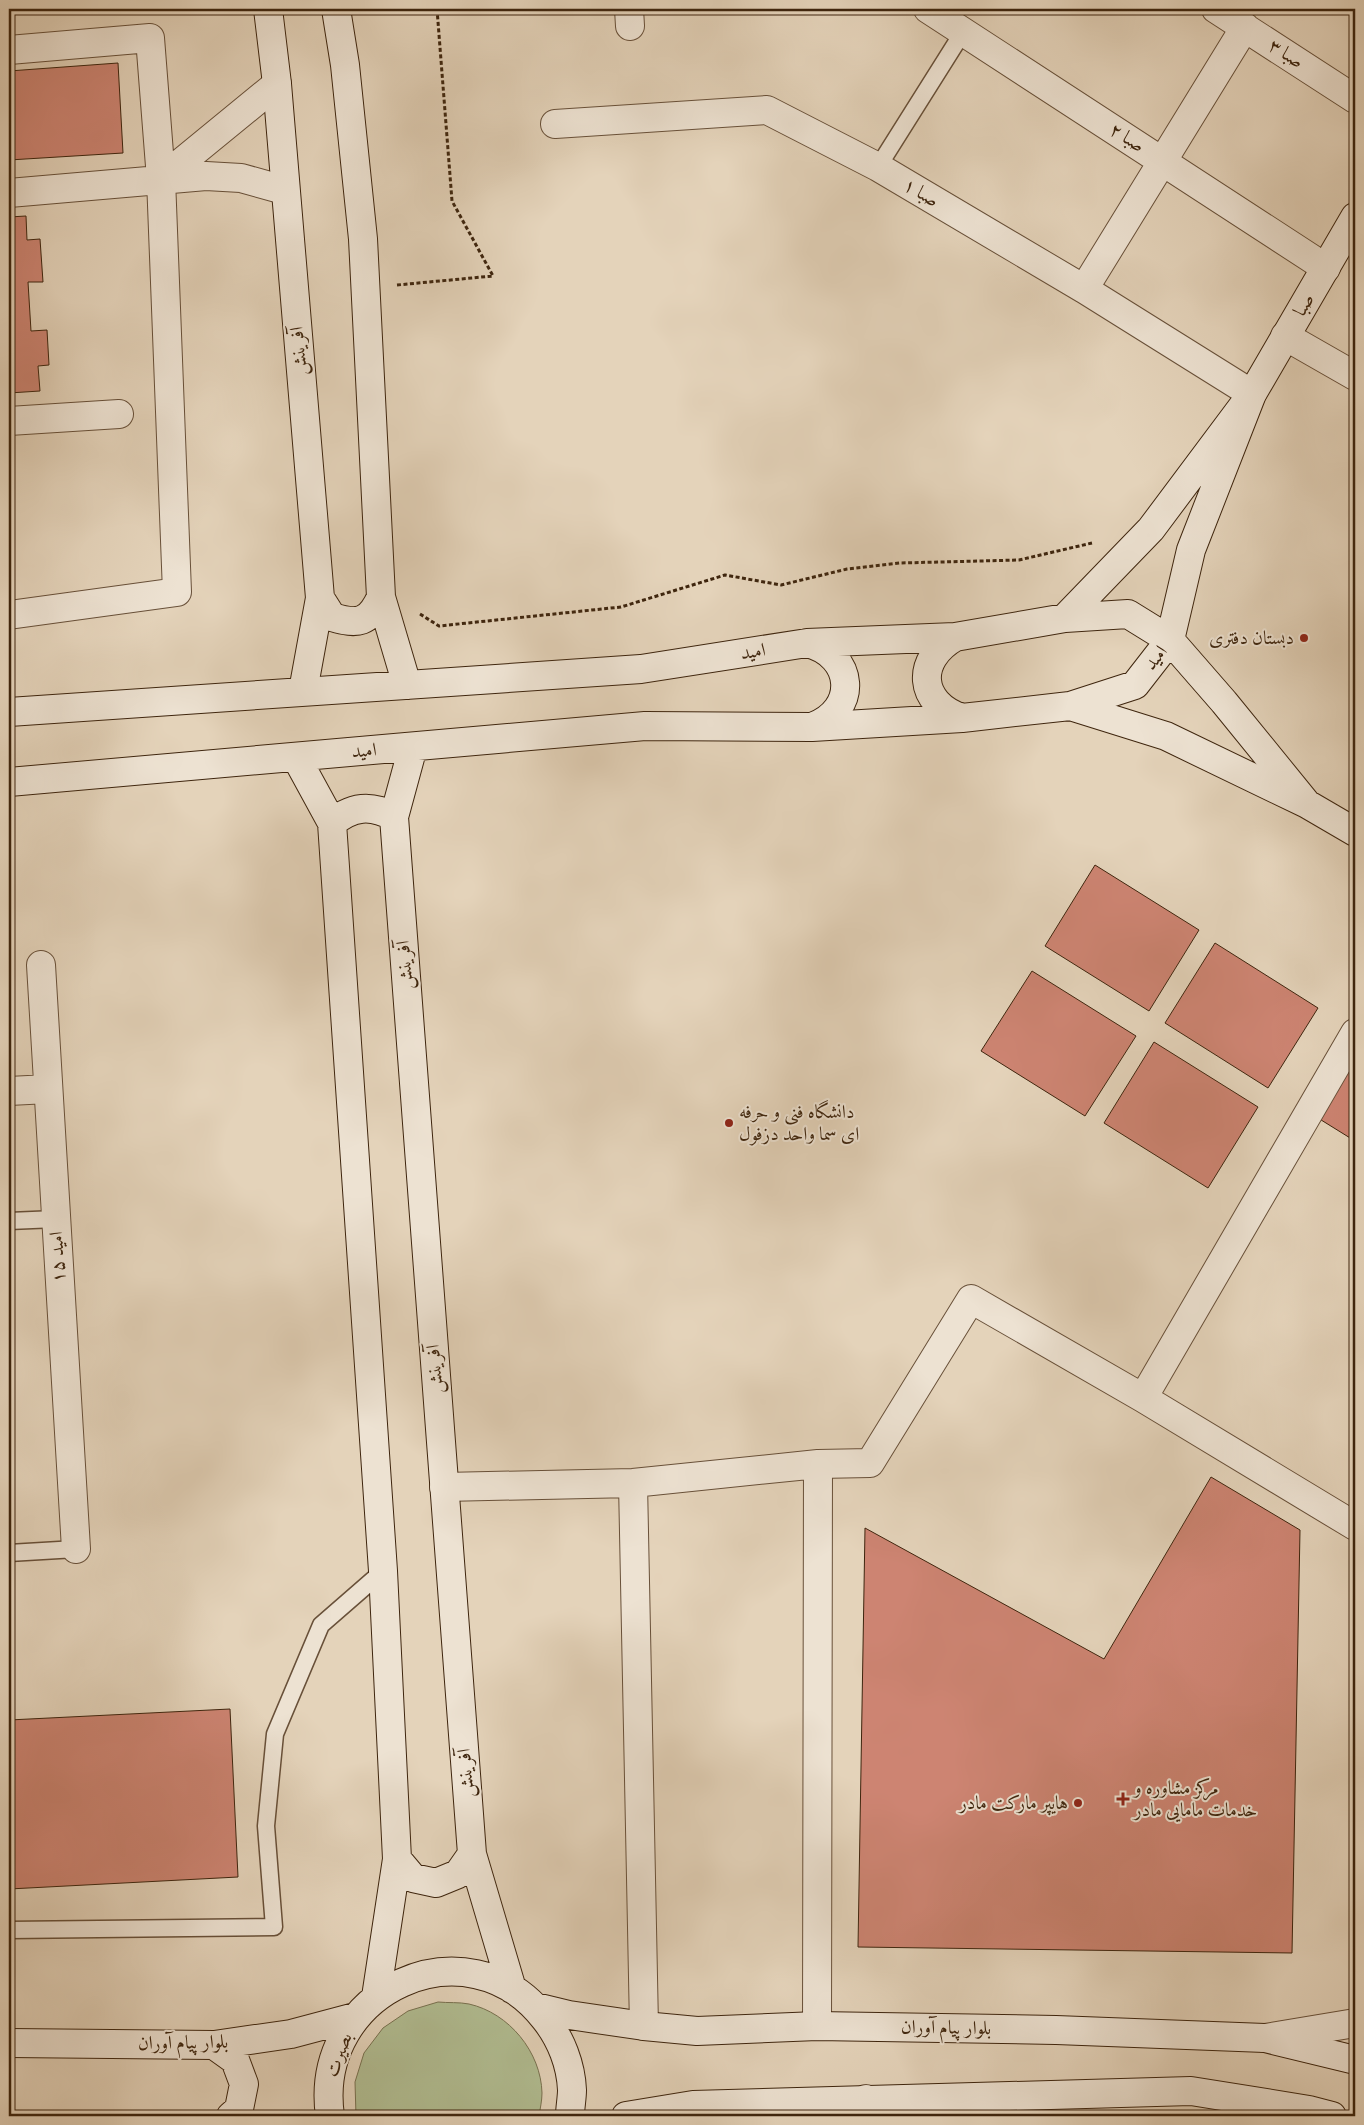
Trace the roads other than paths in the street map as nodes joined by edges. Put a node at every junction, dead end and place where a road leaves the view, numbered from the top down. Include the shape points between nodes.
1 (268, 9) edge
2 (336, 9) edge
3 (928, 9) edge
4 (1216, 9) edge
5 (1245, 27) junction
6 (963, 32) junction
7 (9, 50) edge
8 (277, 84) junction
9 (1355, 99) edge
10 (555, 124) dead end
11 (1163, 162) junction
12 (878, 167) junction
13 (161, 179) junction
14 (284, 190) junction
15 (9, 192) edge
16 (1355, 217) edge
17 (1326, 268) junction
18 (1084, 290) junction
19 (1286, 336) junction
20 (1355, 376) edge
21 (1252, 394) junction
22 (119, 414) dead end
23 (9, 421) edge
24 (381, 597) junction
25 (320, 598) junction
26 (9, 615) edge
27 (1065, 618) junction
28 (955, 637) junction
29 (1170, 640) junction
30 (807, 643) junction
31 (407, 685) junction
32 (303, 692) junction
33 (1070, 706) junction
34 (9, 712) edge
35 (962, 718) junction
36 (812, 727) junction
37 (413, 747) junction
38 (296, 757) junction
39 (9, 782) edge
40 (1307, 804) junction
41 (394, 817) junction
42 (332, 823) junction
43 (1355, 832) edge
44 (41, 964) dead end
45 (1355, 1033) edge
46 (48, 1089) junction
47 (9, 1091) edge
48 (56, 1219) junction
49 (9, 1221) edge
50 (1144, 1398) junction
51 (818, 1464) junction
52 (633, 1483) junction
53 (444, 1487) junction
54 (1355, 1526) edge
55 (76, 1549) joint
56 (9, 1553) edge
57 (383, 1571) junction
58 (472, 1854) junction
59 (397, 1859) junction
60 (9, 1930) edge
61 (512, 1989) junction
62 (376, 1997) junction
63 (536, 2007) junction
64 (355, 2017) junction
65 (1355, 2023) edge
66 (644, 2026) junction
67 (818, 2026) junction
68 (1266, 2038) junction
69 (9, 2044) edge
70 (214, 2046) junction
71 (1355, 2060) edge
72 (866, 2099) junction
73 (231, 2116) edge
74 (330, 2116) edge
75 (570, 2116) edge
76 (626, 2116) edge
77 (901, 2116) edge
78 (1332, 2116) edge

1 - 8 main road, آفرینش
2 - 24 main road via 363,239
3 - 6 main road, صبا ۲
4 - 5 main road, صبا ۳
5 - 9 main road, صبا ۳
5 - 11 main road
6 - 11 main road, صبا ۲
6 - 12 lane
7 - 13 main road via 150,38
8 - 13 main road
8 - 14 main road, آفرینش
10 - 12 main road, صبا ۱ via 767,110
11 - 17 main road, صبا ۲
11 - 18 main road
12 - 18 main road, صبا ۱
13 - 14 main road via 241,178
13 - 15 main road
13 - 26 main road via 177,592
14 - 25 main road, آفرینش
16 - 17 main road, صبا
17 - 19 main road, صبا
18 - 21 main road, صبا ۱
19 - 20 main road
19 - 21 main road, صبا
21 - 27 main road via 1151,529
21 - 29 main road via 1191,550
22 - 23 main road
24 - 25 main road via 376,609 365,618 352,622 332,617
24 - 31 main road
25 - 32 main road, آفرینش
27 - 28 main road, امید
27 - 29 main road, امید via 1128,614
28 - 30 main road, امید
28 - 35 main road via 934,654 927,680 930,694 938,705 949,714
29 - 33 main road, امید via 1135,685
29 - 40 main road
30 - 31 main road, امید via 641,669
30 - 36 main road via 826,650 840,664 846,690 835,714
31 - 32 main road, امید
32 - 34 main road, امید
33 - 35 main road, امید
33 - 40 main road via 1166,736
35 - 36 main road, امید
36 - 37 main road, امید via 645,726
37 - 38 main road, امید
37 - 41 main road, آفرینش
38 - 39 main road, امید
38 - 42 main road
40 - 43 main road
41 - 42 main road via 375,809 355,808
41 - 53 main road, آفرینش
42 - 57 main road
44 - 46 main road, امید ۱۵
45 - 50 main road
46 - 47 main road
46 - 48 main road, امید ۱۵
48 - 49 lane
48 - 55 main road, امید ۱۵
50 - 51 main road via 971,1299 870,1463
50 - 54 main road
51 - 52 main road
51 - 67 main road
52 - 53 main road
52 - 66 main road
53 - 58 main road, آفرینش
55 - 56 lane
57 - 59 main road
57 - 60 lane via 321,1625 275,1734 266,1826 274,1927
58 - 59 main road via 458,1874 436,1883 413,1878
58 - 61 main road, آفرینش
59 - 62 main road
61 - 62 main road, بصیرت via 485,1977 457,1972 428,1974 401,1983
61 - 63 main road, بصیرت
62 - 64 main road, بصیرت
63 - 66 main road, بلوار پیام آوران
63 - 75 main road, بصیرت via 554,2031 566,2059 572,2089
64 - 70 main road, بلوار پیام آوران via 291,2034
64 - 74 main road, بصیرت via 340,2042 330,2069
65 - 68 main road
66 - 67 main road, بلوار پیام آوران via 697,2031
67 - 68 main road, بلوار پیام آوران
68 - 71 main road, بلوار پیام آوران
69 - 70 main road, بلوار پیام آوران
70 - 73 main road via 235,2060 244,2084 239,2109
72 - 76 main road via 693,2105
72 - 77 main road
72 - 78 main road via 1191,2091

